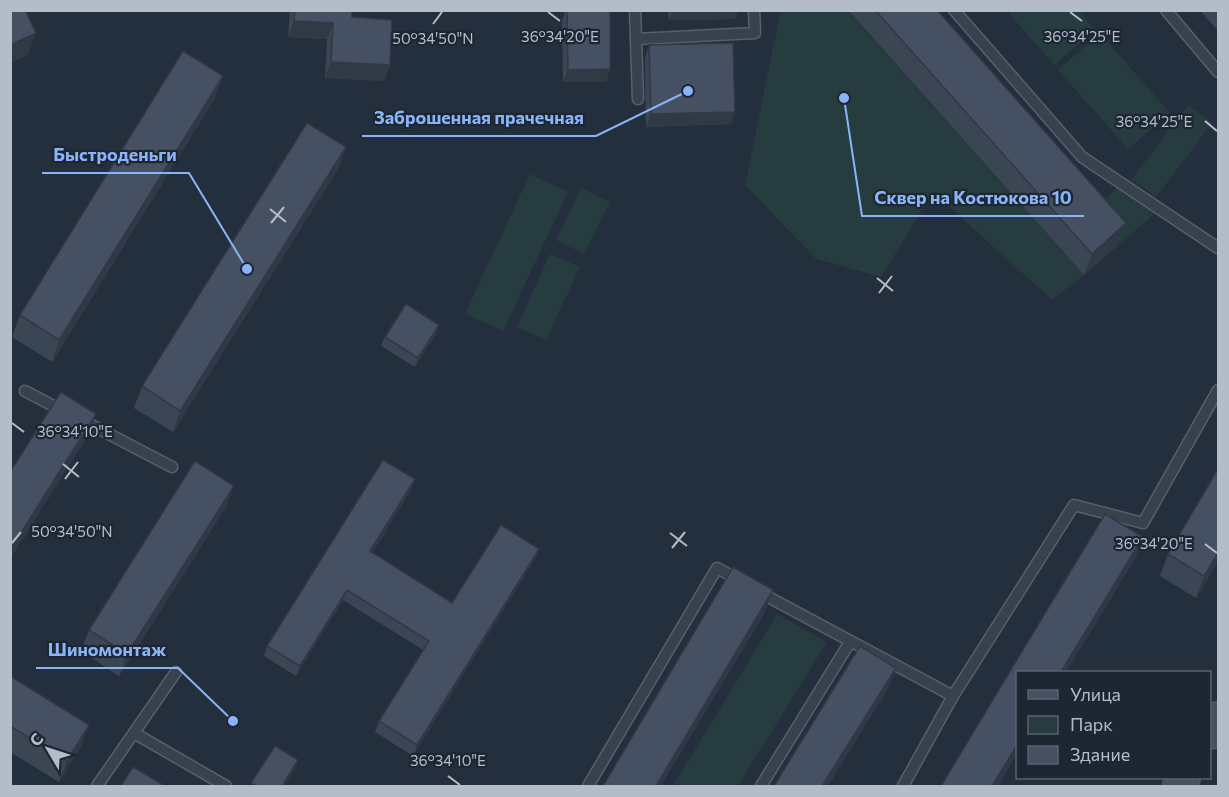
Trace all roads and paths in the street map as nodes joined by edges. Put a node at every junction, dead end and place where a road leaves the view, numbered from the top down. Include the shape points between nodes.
1 (635, 10) edge
2 (754, 10) edge
3 (954, 10) edge
4 (1166, 10) edge
5 (636, 39) junction
6 (1218, 72) edge
7 (638, 99) dead end
8 (1218, 248) edge
9 (1218, 390) edge
10 (25, 391) dead end
11 (172, 466) dead end
12 (850, 642) junction
13 (176, 672) dead end
14 (953, 696) junction
15 (134, 733) junction
16 (97, 786) edge
17 (226, 786) edge
18 (588, 786) edge
19 (761, 786) edge
20 (903, 786) edge

1 - 5 lane
2 - 5 lane via 755,33
3 - 8 lane via 1082,157
4 - 6 lane
5 - 7 lane
9 - 14 lane via 1143,523 1074,505
10 - 11 lane
12 - 14 lane
12 - 18 lane via 717,568
12 - 19 lane
13 - 15 lane
14 - 20 lane
15 - 16 lane
15 - 17 lane

